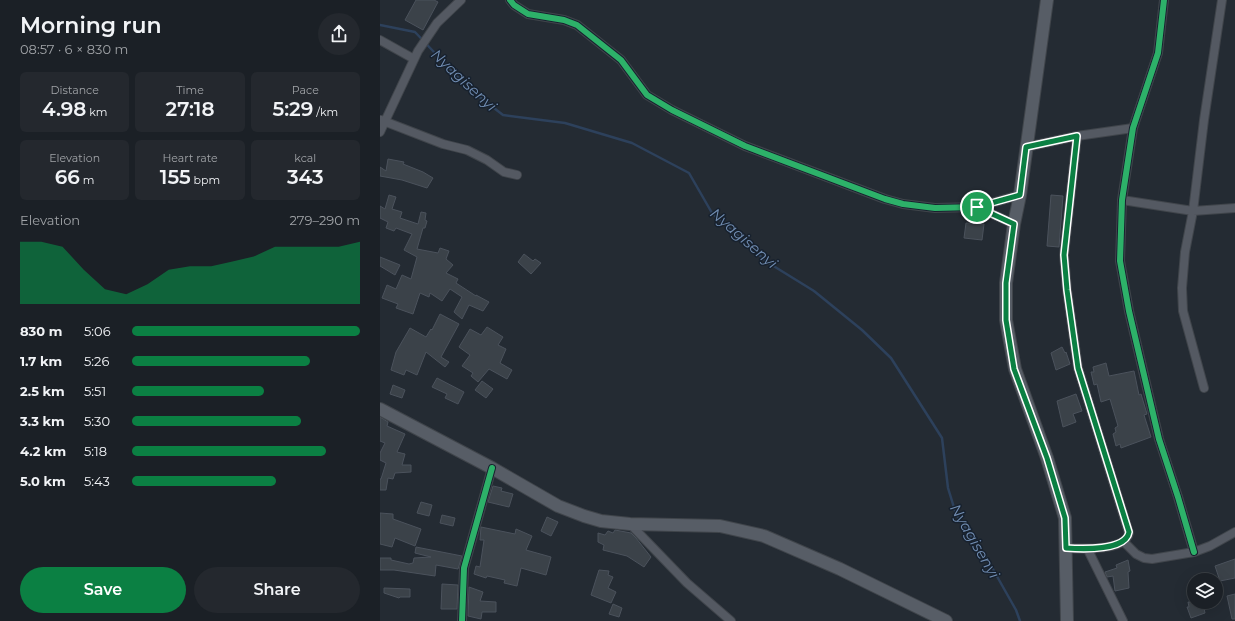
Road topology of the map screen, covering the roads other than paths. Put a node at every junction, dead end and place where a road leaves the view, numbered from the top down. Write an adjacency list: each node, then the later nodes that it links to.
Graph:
1 (461, 0): 7 (street)
2 (510, 0): 16 (street)
3 (1047, 0): 12 (main road)
4 (1164, 0): 9 (street)
5 (1222, 0): 18 (street)
6 (380, 40): 7 (street)
7 (414, 59): 8 (street)
8 (382, 121): 10 (street); 13 (street)
9 (1133, 128): 11 (street); 15 (street)
10 (380, 132)
11 (1077, 136): 12 (street); 25 (street)
12 (1026, 147): 14 (main road)
13 (516, 175)
14 (1020, 195): 16 (street); 19 (main road)
15 (1122, 200): 18 (street); 28 (street)
16 (977, 207): 19 (street)
17 (1235, 208): 18 (street)
18 (1194, 211): 20 (street)
19 (1014, 224): 26 (main road)
20 (1204, 388)
21 (380, 409): 22 (main road)
22 (492, 468): 23 (main road); 29 (street)
23 (630, 524): 30 (street); 31 (main road)
24 (1235, 532): 28 (street)
25 (1124, 542): 27 (street); 28 (street)
26 (1066, 548): 27 (street); 32 (main road)
27 (1088, 550): 33 (street)
28 (1194, 552)
29 (462, 621)
30 (730, 621)
31 (946, 621)
32 (1067, 621)
33 (1123, 621)

